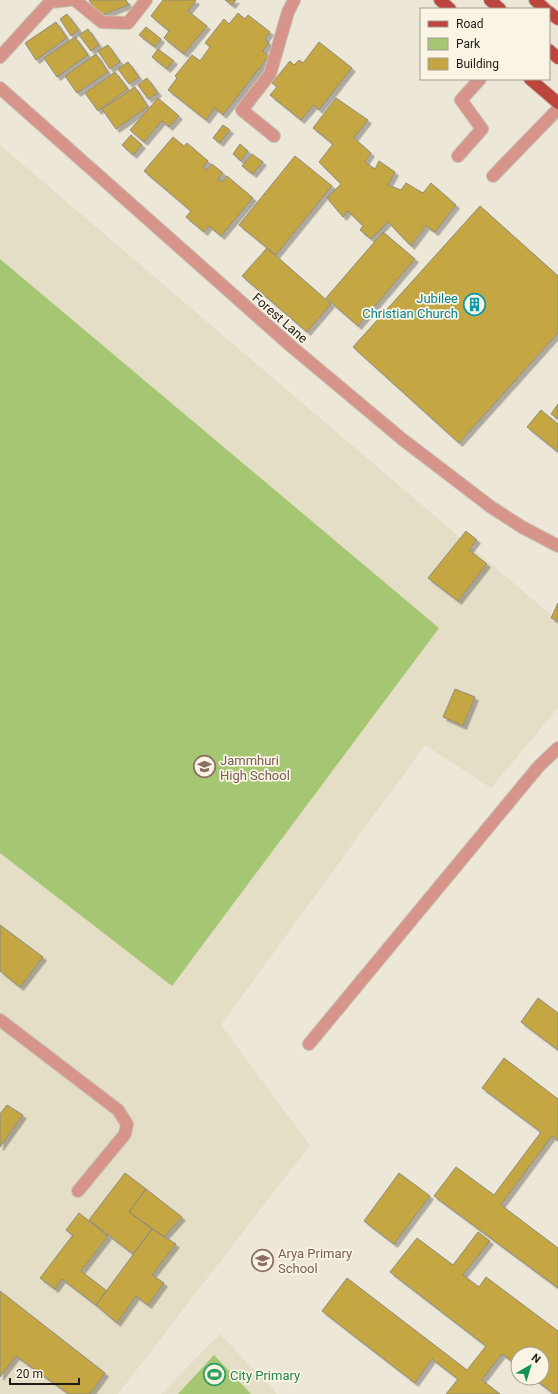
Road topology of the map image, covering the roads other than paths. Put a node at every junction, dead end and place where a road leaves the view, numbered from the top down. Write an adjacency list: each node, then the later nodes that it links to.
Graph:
1 (69, 0): 14 (street)
2 (75, 0): 3 (street)
3 (146, 0)
4 (294, 0): 21 (street)
5 (440, 0): 8 (main road)
6 (490, 0): 9 (main road)
7 (535, 0): 10 (main road)
8 (449, 8)
9 (499, 8)
10 (544, 8)
11 (550, 13): 12 (main road)
12 (558, 19)
13 (550, 51): 15 (main road)
14 (0, 57)
15 (558, 58)
16 (479, 80): 22 (street)
17 (531, 80): 19 (main road)
18 (0, 88): 24 (street, Forest Lane)
19 (558, 103)
20 (558, 109): 23 (street)
21 (274, 136)
22 (458, 156)
23 (493, 176)
24 (558, 546)
25 (558, 748): 27 (street)
26 (0, 1020): 28 (street)
27 (308, 1044)
28 (78, 1191)

